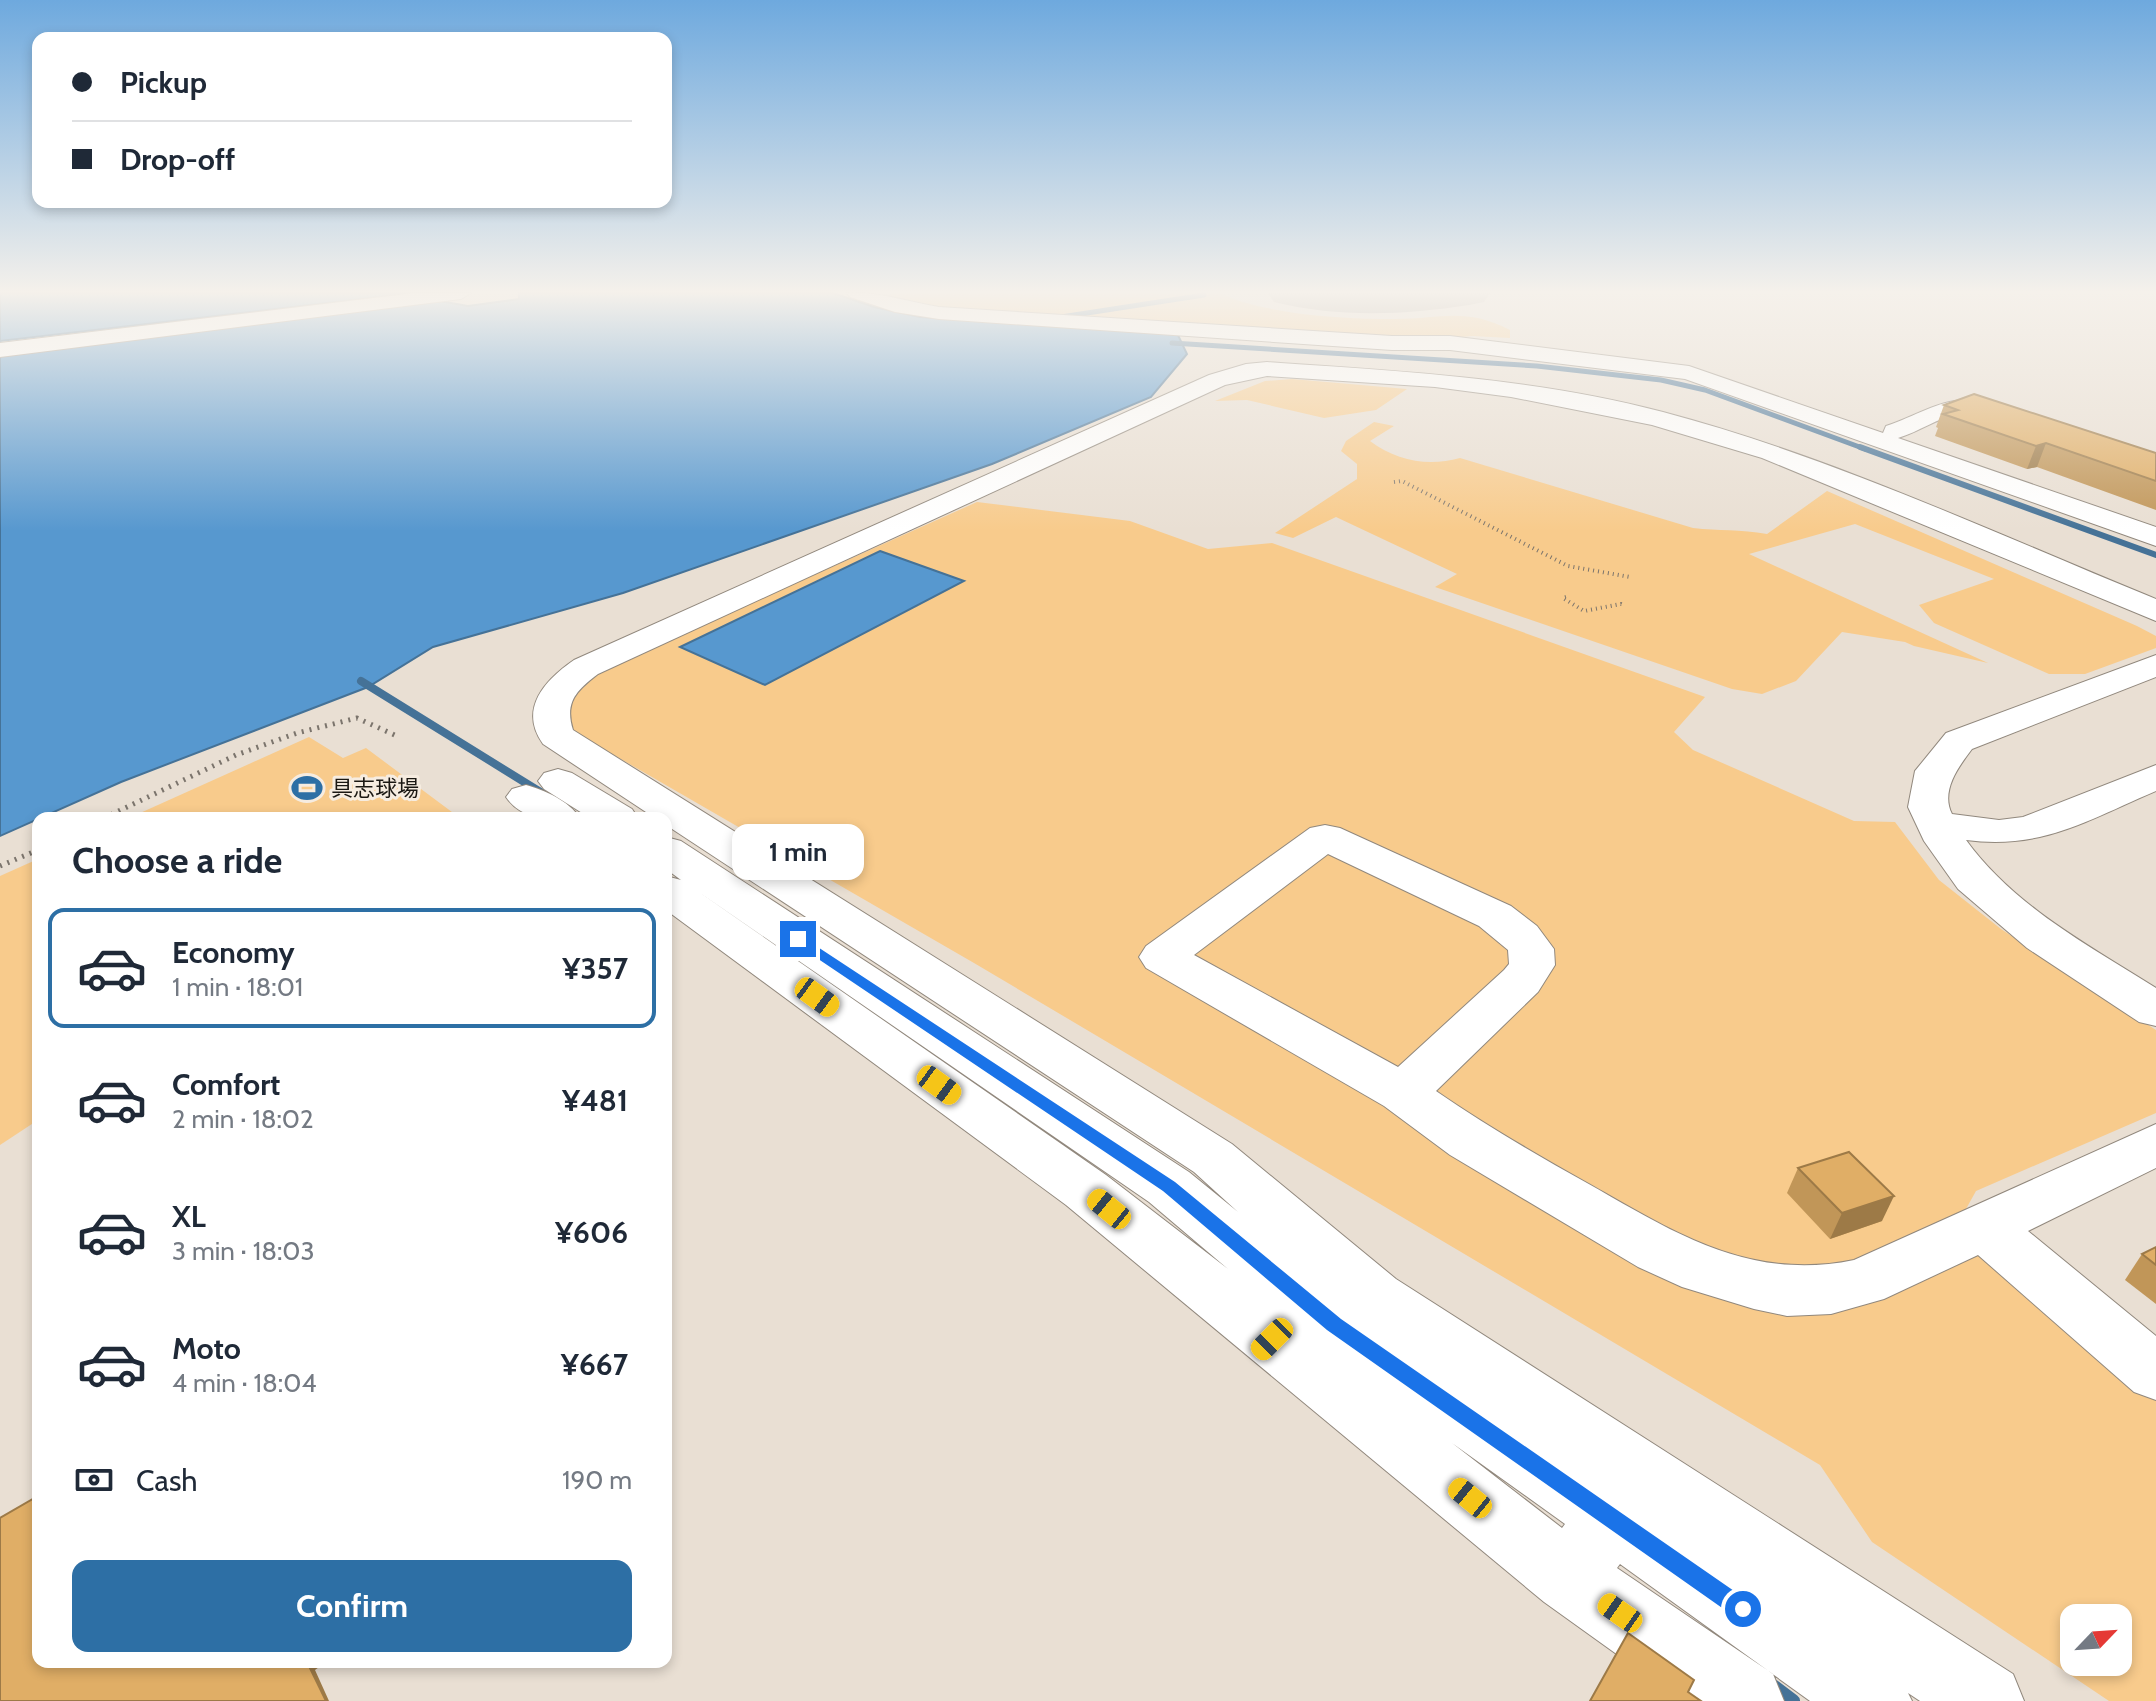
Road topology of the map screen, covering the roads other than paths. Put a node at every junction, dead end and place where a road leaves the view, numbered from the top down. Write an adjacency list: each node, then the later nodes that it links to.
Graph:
1 (1242, 372): 24 (street)
2 (1319, 372): 7 (street)
3 (1684, 372): 6 (street)
4 (2011, 421): 5 (street)
5 (1910, 432)
6 (2156, 525)
7 (2156, 611)
8 (2156, 665): 12 (street)
9 (2156, 777): 12 (street)
10 (548, 799): 11 (street)
11 (596, 812)
12 (1936, 824): 15 (street)
13 (672, 854): 20 (street)
14 (672, 893): 21 (street)
15 (2156, 1010)
16 (1402, 1093): 16 (street); 18 (street)
17 (2156, 1144): 18 (street)
18 (1984, 1227): 19 (street)
19 (2156, 1373)
20 (1611, 1518): 21 (street); 23 (street)
21 (1569, 1577): 22 (street)
22 (1746, 1701)
23 (1874, 1701)
24 (1986, 1701)

